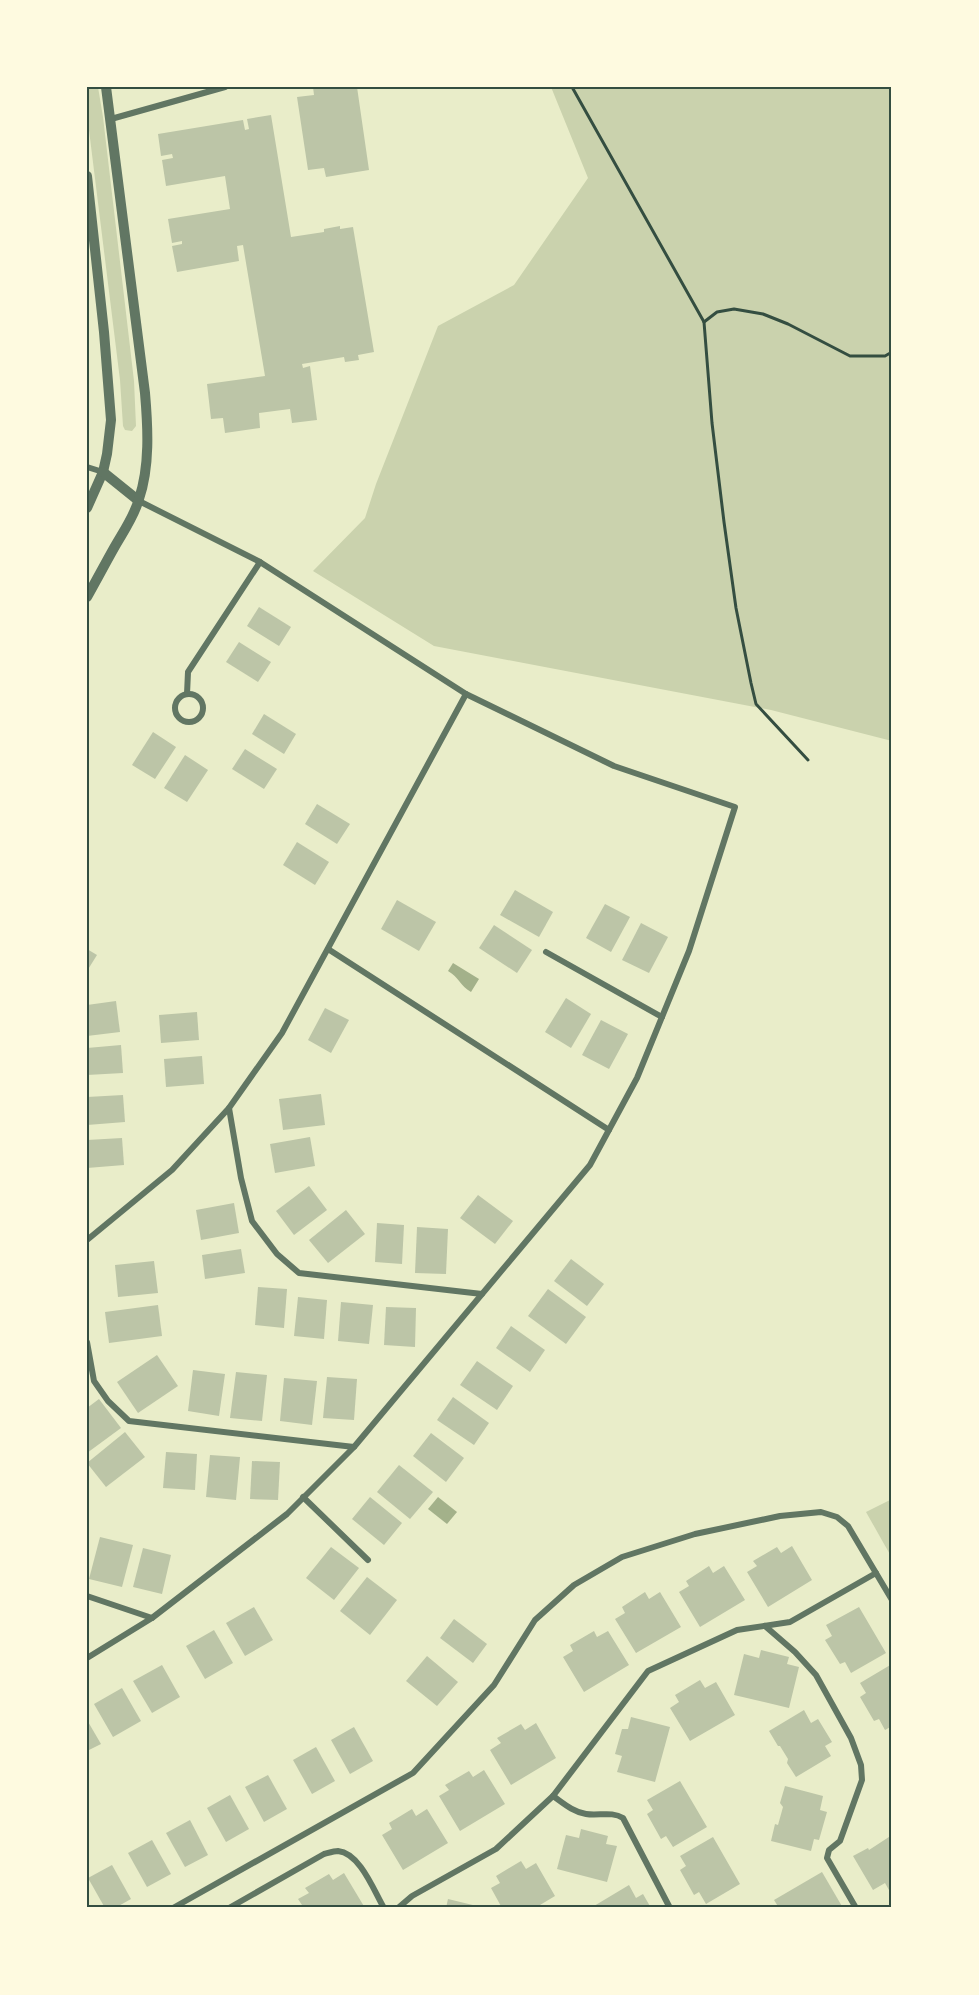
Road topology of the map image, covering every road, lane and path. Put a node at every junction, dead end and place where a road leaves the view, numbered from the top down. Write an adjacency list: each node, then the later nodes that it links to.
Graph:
1 (106, 87): 4 (street)
2 (225, 87): 4 (street)
3 (572, 87): 6 (path)
4 (111, 119): 10 (street)
5 (87, 176): 9 (street)
6 (704, 322): 7 (path); 16 (path)
7 (892, 352)
8 (87, 467): 9 (street)
9 (103, 472): 10 (street); 11 (street)
10 (139, 501): 12 (street); 13 (street)
11 (87, 508)
12 (260, 562): 14 (street); 15 (street)
13 (87, 597)
14 (187, 694): 14 (street)
15 (466, 694): 17 (street); 19 (street)
16 (808, 760)
17 (328, 949): 20 (street); 21 (street)
18 (546, 952): 19 (street)
19 (662, 1017): 21 (street)
20 (229, 1108): 22 (street); 23 (street)
21 (609, 1130): 23 (street)
22 (87, 1240)
23 (482, 1294): 25 (street)
24 (87, 1342): 25 (street)
25 (354, 1447): 26 (street)
26 (303, 1497): 27 (street); 31 (street)
27 (368, 1560)
28 (876, 1573): 30 (street); 32 (street); 35 (street)
29 (87, 1596): 31 (street)
30 (892, 1600)
31 (152, 1618): 33 (street)
32 (765, 1626): 34 (street); 40 (street)
33 (87, 1659)
34 (553, 1796): 38 (street); 39 (street)
35 (173, 1908)
36 (229, 1908): 37 (street)
37 (384, 1908)
38 (398, 1908)
39 (670, 1908)
40 (856, 1908)

